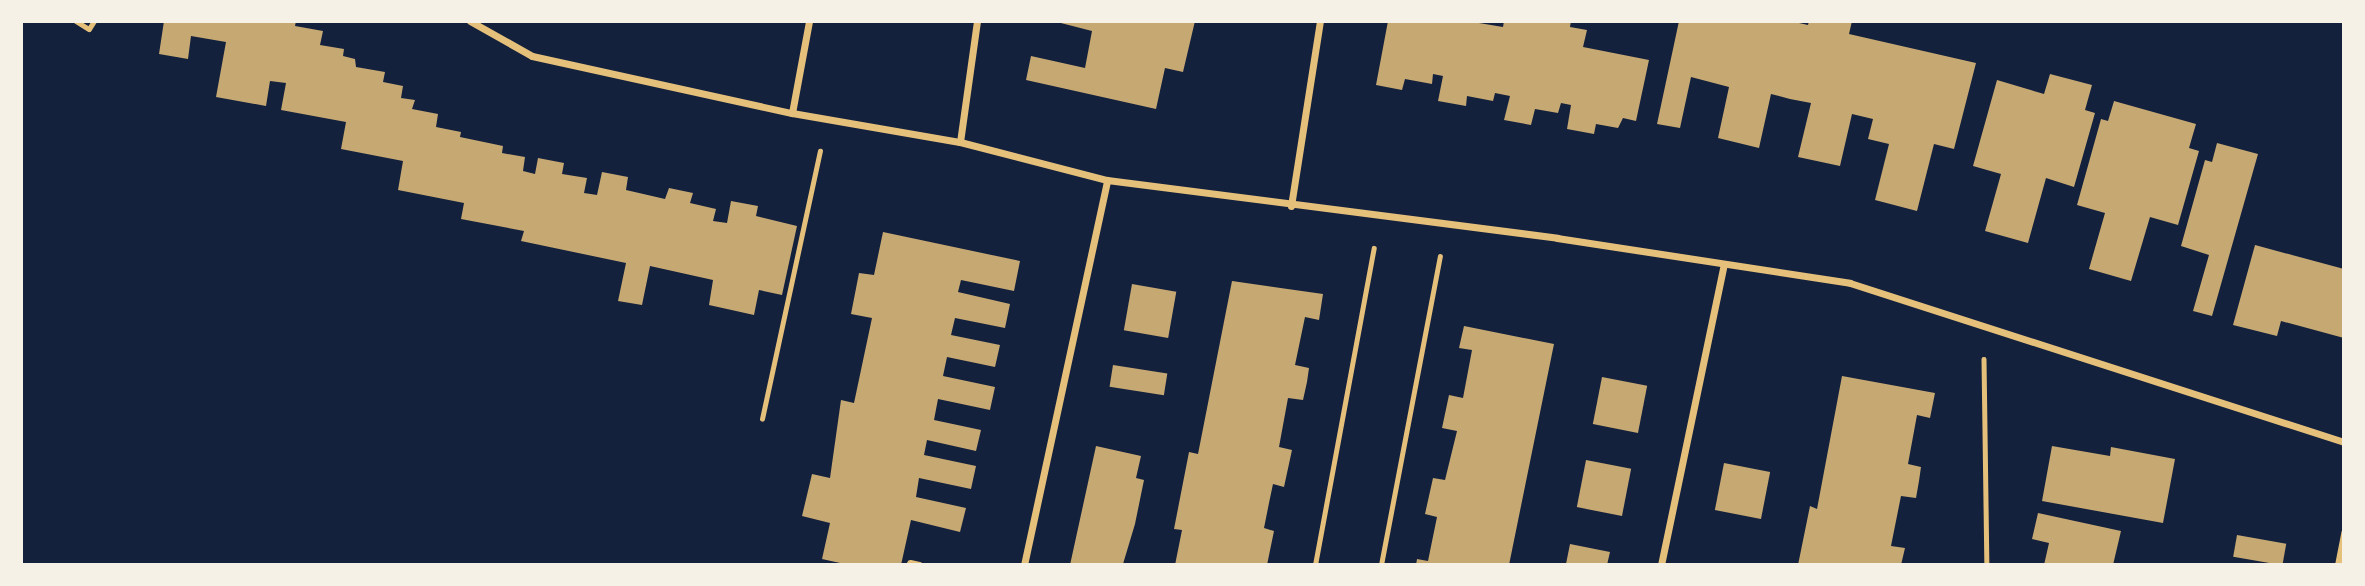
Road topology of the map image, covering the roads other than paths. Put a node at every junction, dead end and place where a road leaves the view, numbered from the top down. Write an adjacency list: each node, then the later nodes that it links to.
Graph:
1 (470, 21): 5 (street)
2 (809, 21): 5 (street)
3 (977, 21): 6 (street)
4 (1320, 21): 8 (street)
5 (792, 113): 6 (street)
6 (960, 142): 7 (street)
7 (1107, 180): 8 (street); 14 (street)
8 (1291, 206): 9 (street)
9 (1723, 267): 10 (street); 15 (street)
10 (2344, 442)
11 (2344, 533): 16 (street)
12 (910, 563): 13 (street)
13 (919, 565)
14 (1024, 565)
15 (1661, 565)
16 (2338, 565)

